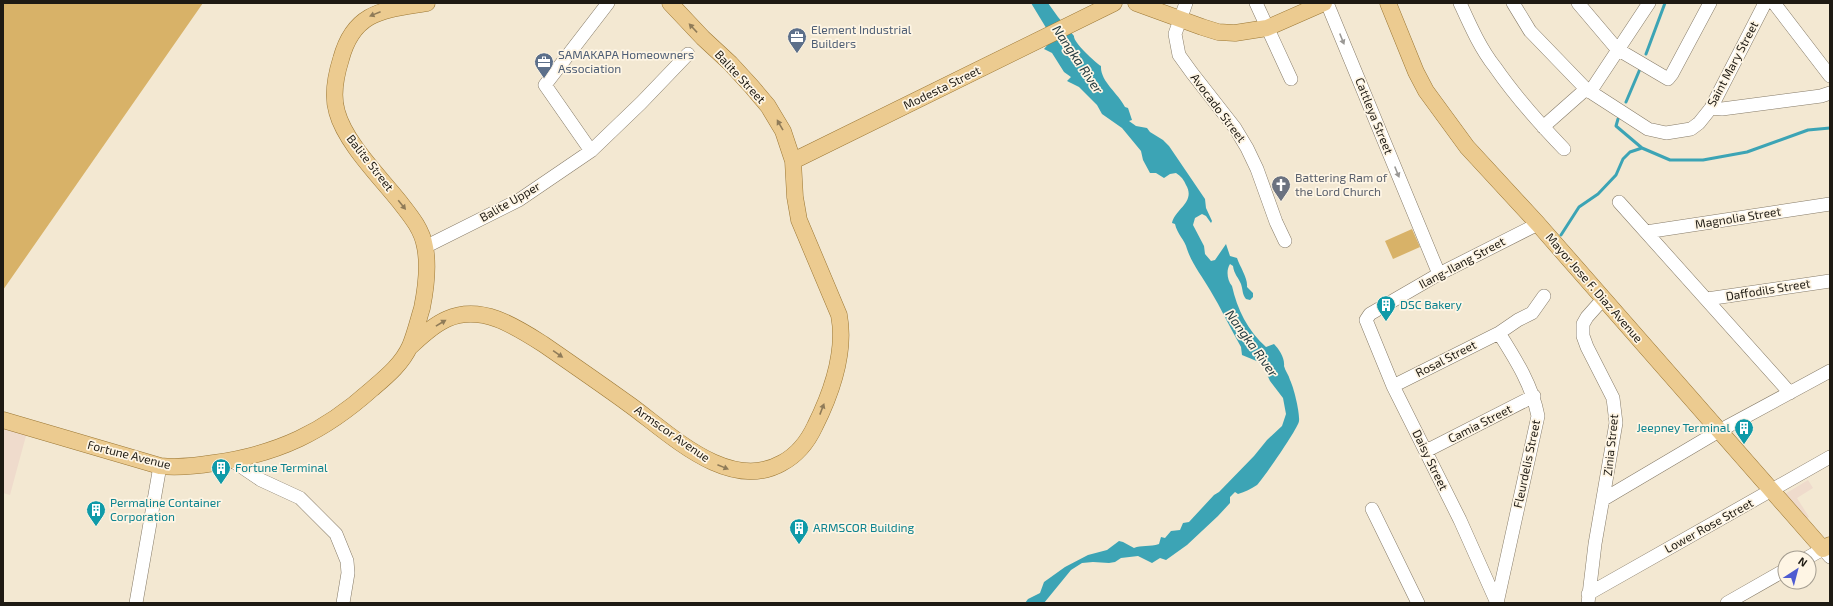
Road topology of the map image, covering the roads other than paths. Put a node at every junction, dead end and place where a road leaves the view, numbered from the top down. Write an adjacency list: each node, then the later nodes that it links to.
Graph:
1 (427, 3): 35 (main road, Balite Street, one-way to 35)
2 (608, 3): 28 (street)
3 (670, 3): 29 (main road, Balite Street, one-way to 3)
4 (1114, 3): 29 (main road, Modesta Street)
5 (1136, 3): 17 (main road)
6 (1186, 3): 17 (street, Avocado Street)
7 (1256, 3): 18 (street)
8 (1326, 3): 18 (main road); 36 (street, Cattleya Street, one-way to 36)
9 (1388, 3): 32 (main road, Mayor Jose F. Diaz Avenue)
10 (1460, 3): 26 (street)
11 (1513, 3): 23 (street, Saint Mary Street)
12 (1649, 3): 19 (street)
13 (1710, 3): 19 (street)
14 (1765, 3): 25 (street, Saint Mary Street)
15 (1774, 3): 21 (street)
16 (1582, 5): 19 (street)
17 (1181, 20): 18 (main road); 34 (street, Avocado Street)
18 (1266, 28): 22 (street)
19 (1617, 49): 23 (street)
20 (688, 54): 28 (street, Balite Upper)
21 (1830, 76)
22 (1291, 79)
23 (1588, 91): 25 (street, Saint Mary Street); 26 (street)
24 (1830, 93): 25 (street)
25 (1711, 108)
26 (1543, 127): 27 (street)
27 (1564, 149)
28 (591, 151): 35 (street, Balite Upper)
29 (793, 161): 43 (main road, Armscor Avenue, one-way to 29)
30 (1619, 202): 33 (street)
31 (1830, 204): 33 (street, Magnolia Street)
32 (1538, 224): 36 (street, Ilang-Ilang Street); 39 (main road, Mayor Jose F. Diaz Avenue)
33 (1646, 232): 40 (street)
34 (1285, 241)
35 (425, 247): 43 (main road, Balite Street)
36 (1439, 274): 41 (street, Ilang-Ilang Street)
37 (1830, 281): 40 (street, Daffodils Street)
38 (1544, 296): 42 (street, Rosal Street)
39 (1603, 299): 49 (main road, Mayor Jose F. Diaz Avenue); 55 (street, Zinia Street)
40 (1707, 300): 46 (street)
41 (1367, 316): 45 (street, Daisy Street)
42 (1499, 333): 45 (street, Rosal Street); 47 (street, Fleurdelis Street)
43 (410, 347): 52 (main road, Fortune Avenue)
44 (1830, 371): 46 (street)
45 (1393, 386): 50 (street, Daisy Street)
46 (1790, 393): 49 (street)
47 (1534, 396): 50 (street, Camia Street); 64 (street, Fleurdelis Street)
48 (3, 420): 53 (main road, Fortune Avenue)
49 (1719, 431): 54 (main road, Mayor Jose F. Diaz Avenue); 55 (street)
50 (1426, 451): 64 (street, Daisy Street)
51 (1830, 457): 54 (street, Lower Rose Street)
52 (233, 461): 53 (main road, Fortune Avenue); 62 (street)
53 (160, 466): 61 (street)
54 (1772, 491): 57 (main road, Mayor Jose F. Diaz Avenue); 60 (street, Lower Rose Street)
55 (1604, 499): 60 (street, Zinia Street)
56 (1372, 509): 63 (street)
57 (1828, 551): 58 (street)
58 (1817, 555)
59 (1777, 575): 65 (street)
60 (1588, 599)
61 (136, 603)
62 (343, 603)
63 (1418, 603)
64 (1497, 603)
65 (1727, 603)

